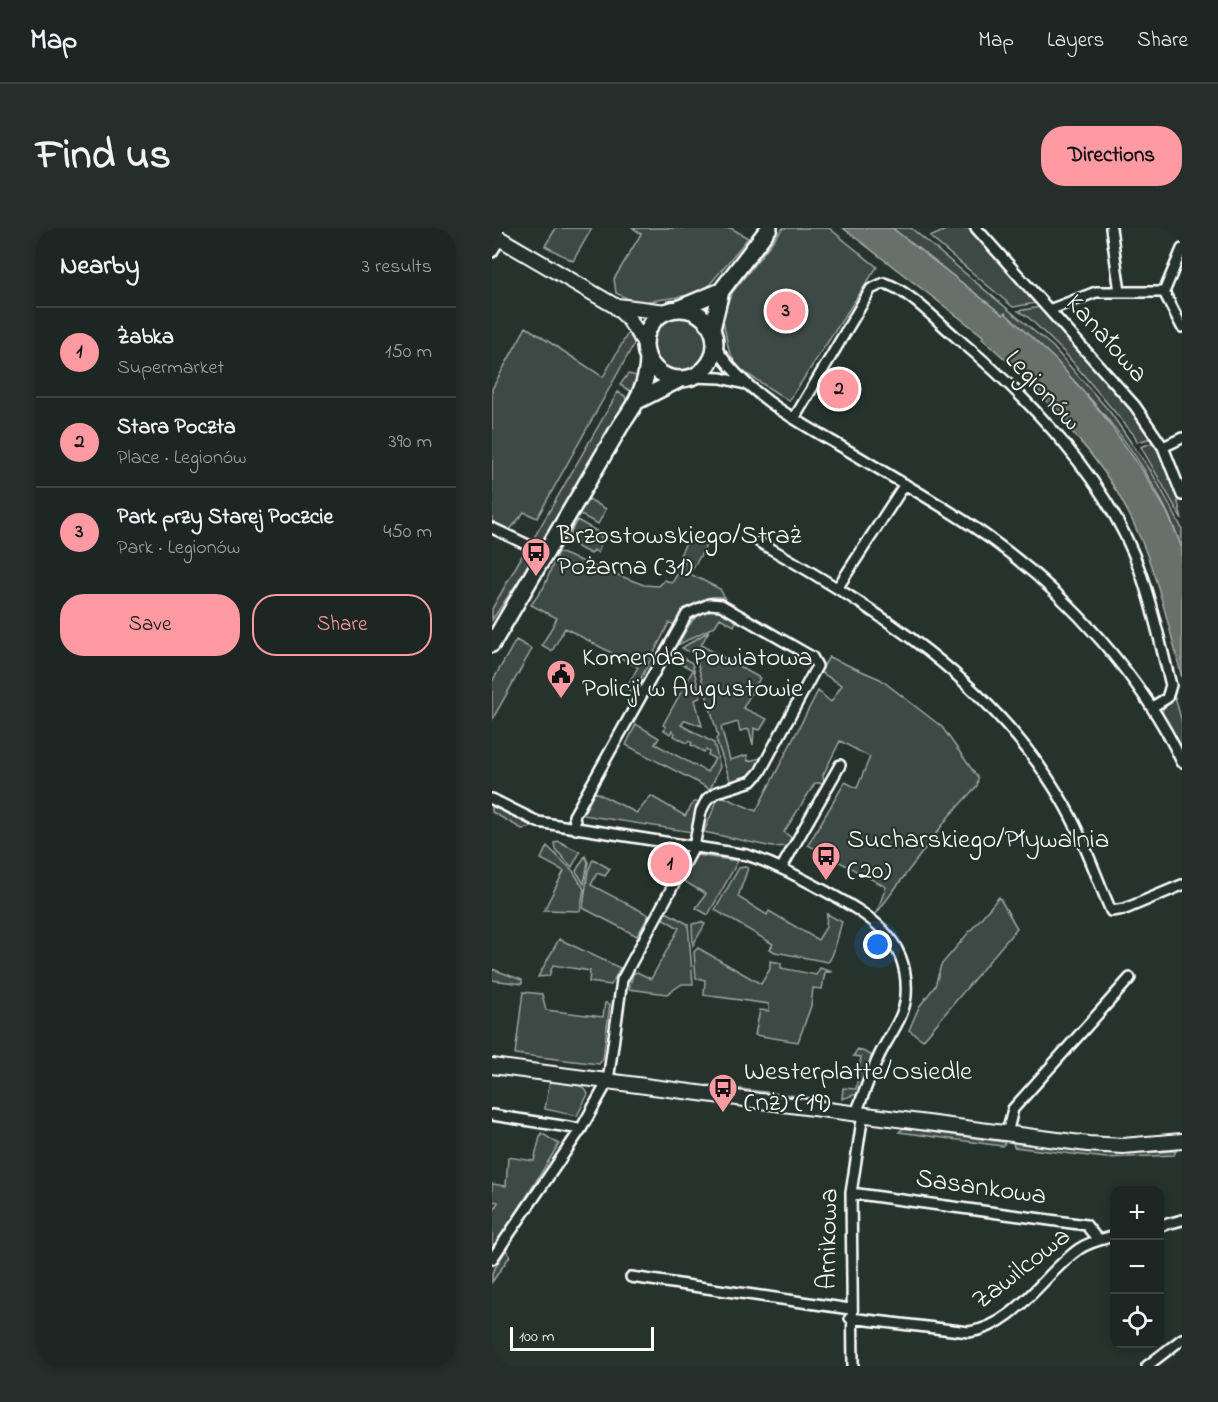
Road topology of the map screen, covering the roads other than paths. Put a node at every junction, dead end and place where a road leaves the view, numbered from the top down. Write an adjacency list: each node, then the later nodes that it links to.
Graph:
1 (769, 228): 7 (main road)
2 (976, 228): 12 (street, Kanałowa)
3 (1111, 228): 8 (street)
4 (496, 236): 6 (street); 10 (main road)
5 (1182, 249): 9 (street)
6 (492, 252)
7 (721, 291): 11 (main road); 14 (main road)
8 (1120, 292): 9 (street); 12 (street)
9 (1164, 292): 13 (street)
10 (615, 306): 11 (main road); 16 (main road)
11 (673, 310): 14 (main road); 16 (main road)
12 (1049, 310): 22 (street, Kanałowa)
13 (1182, 327)
14 (712, 329): 15 (main road)
15 (715, 346): 17 (main road); 18 (street)
16 (647, 350): 17 (main road); 19 (main road)
17 (686, 378): 18 (street); 19 (main road)
18 (745, 384): 20 (street)
19 (639, 400): 28 (main road)
20 (795, 417): 24 (street); 31 (street, Legionów)
21 (1179, 440): 22 (street); 23 (street)
22 (1163, 447): 25 (street, Kanałowa)
23 (1182, 450)
24 (906, 484): 29 (street); 31 (street)
25 (1182, 495)
26 (492, 528): 28 (street)
27 (759, 542): 29 (street)
28 (545, 553): 30 (main road)
29 (837, 587): 38 (street)
30 (492, 644)
31 (1152, 707): 32 (street)
32 (1182, 762)
33 (840, 765): 37 (street)
34 (492, 799): 35 (street, Arnikowa)
35 (576, 829): 36 (street, Arnikowa); 36 (street)
36 (694, 847): 37 (street, Arnikowa); 41 (street)
37 (782, 867): 42 (street, Arnikowa)
38 (1182, 885)
39 (1130, 978): 45 (street)
40 (492, 1066): 41 (main road)
41 (608, 1080): 42 (main road); 44 (street)
42 (859, 1113): 45 (main road); 47 (street, Arnikowa)
43 (492, 1115): 44 (street)
44 (581, 1128): 52 (street)
45 (1007, 1134): 46 (main road)
46 (1182, 1141)
47 (851, 1193): 51 (street, Sasankowa); 54 (street, Arnikowa)
48 (1182, 1220): 49 (street)
49 (1164, 1225)
50 (1110, 1237): 51 (street, Zawilcowa)
51 (1098, 1240): 54 (street, Zawilcowa)
52 (492, 1259)
53 (631, 1277): 54 (street, Zawilcowa)
54 (850, 1313): 56 (street, Arnikowa)
55 (1182, 1339): 57 (street)
56 (853, 1366)
57 (1147, 1366)

